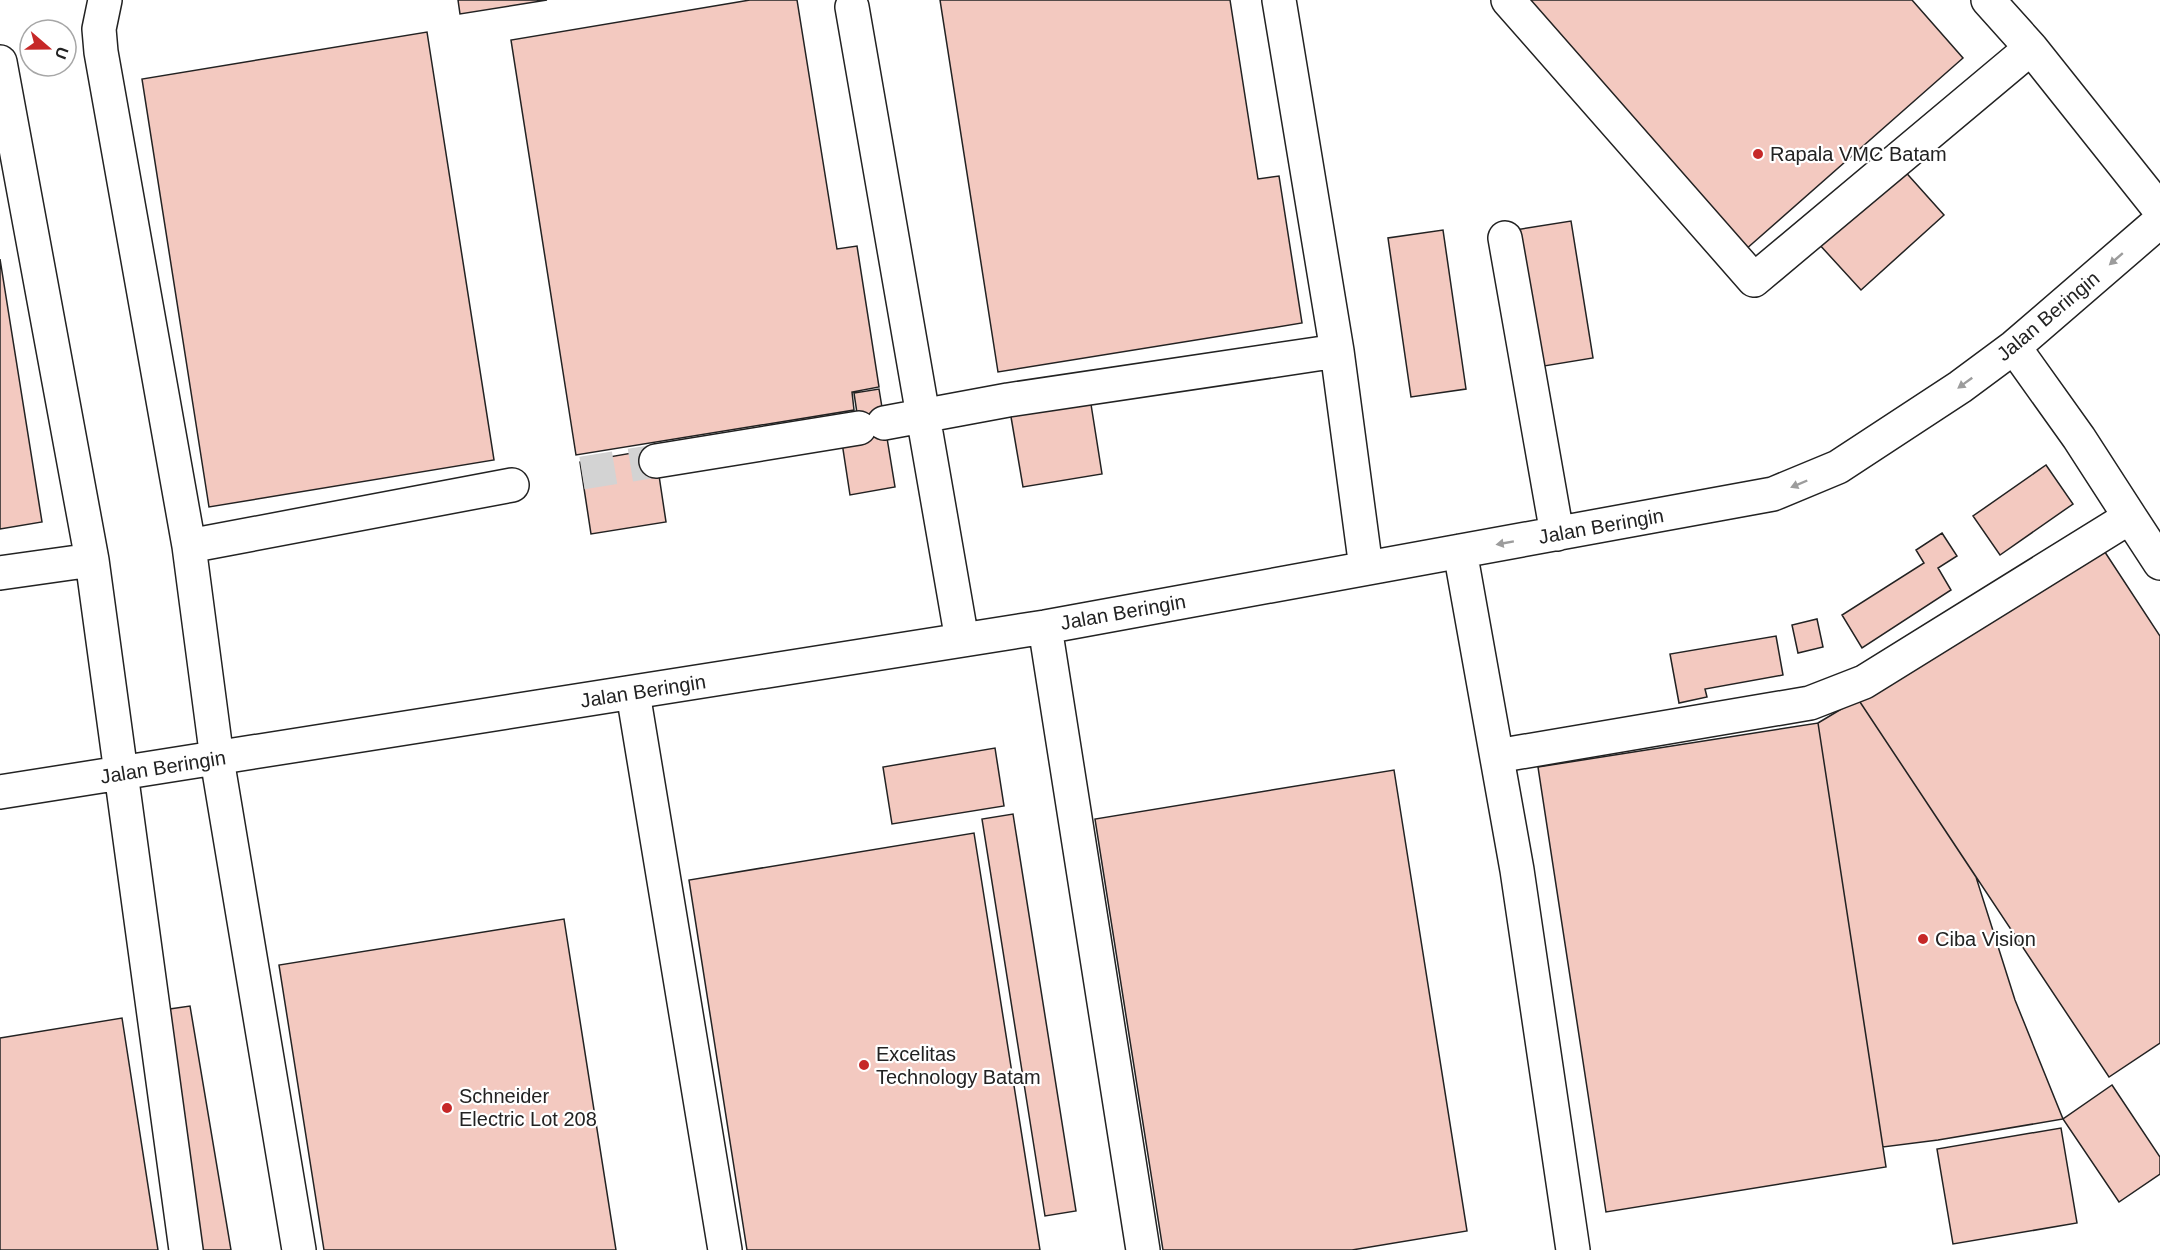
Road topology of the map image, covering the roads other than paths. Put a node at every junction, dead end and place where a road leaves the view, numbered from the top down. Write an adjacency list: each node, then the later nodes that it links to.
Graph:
1 (105, 0): 18 (street)
2 (1279, 0): 12 (street)
3 (1508, 0): 6 (street)
4 (1988, 0): 6 (street)
5 (852, 7): 13 (street)
6 (2031, 48): 8 (street)
7 (0, 62): 20 (street)
8 (2160, 210)
9 (2160, 221): 11 (street, Jalan Beringin, one-way to 11)
10 (1505, 237): 17 (street)
11 (2014, 347): 16 (street); 17 (street, Jalan Beringin, one-way to 17)
12 (1337, 351): 13 (street); 22 (street)
13 (923, 417): 14 (street); 25 (street)
14 (656, 462)
15 (512, 485): 18 (street)
16 (2130, 517): 21 (street); 27 (street)
17 (1557, 534): 19 (street, Jalan Beringin, one-way to 19)
18 (189, 546): 28 (street)
19 (1460, 551): 22 (street, Jalan Beringin); 27 (street)
20 (92, 560): 23 (street); 29 (street)
21 (2160, 563)
22 (1366, 568): 24 (street, Jalan Beringin)
23 (0, 573)
24 (1045, 627): 25 (street, Jalan Beringin); 34 (street)
25 (962, 640): 26 (street, Jalan Beringin)
26 (633, 693): 28 (street, Jalan Beringin); 33 (street)
27 (1497, 756): 35 (street)
28 (218, 759): 29 (street, Jalan Beringin); 32 (street)
29 (121, 773): 30 (street, Jalan Beringin); 31 (street)
30 (0, 792)
31 (186, 1250)
32 (299, 1250)
33 (725, 1250)
34 (1143, 1250)
35 (1573, 1250)

